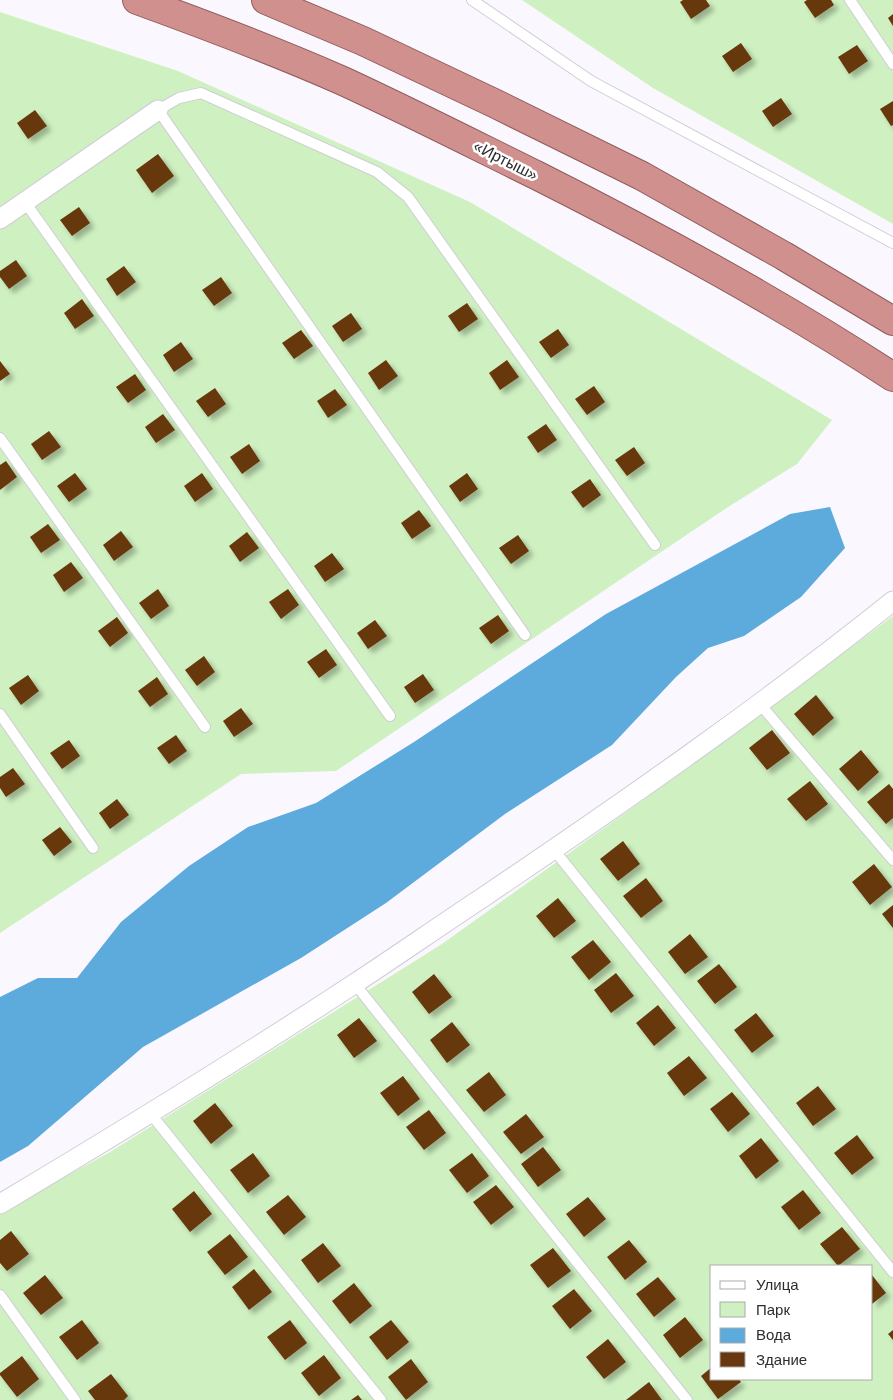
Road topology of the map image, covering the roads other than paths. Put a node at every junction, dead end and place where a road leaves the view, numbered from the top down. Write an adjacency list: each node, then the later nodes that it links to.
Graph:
1 (137, 0): 11 (highway, «Иртыш»)
2 (266, 0): 10 (highway)
3 (472, 0): 9 (lane)
4 (850, 0): 5 (lane)
5 (893, 64)
6 (158, 110): 7 (street); 13 (lane); 15 (lane)
7 (26, 202): 8 (street); 18 (lane)
8 (0, 219)
9 (893, 243)
10 (889, 318)
11 (893, 377)
12 (0, 438): 19 (lane)
13 (655, 545)
14 (893, 601): 16 (street)
15 (525, 635)
16 (759, 704): 21 (street); 22 (lane)
17 (0, 714): 20 (lane)
18 (390, 716)
19 (205, 727)
20 (93, 848)
21 (554, 850): 23 (street); 26 (lane)
22 (893, 860)
23 (355, 984): 24 (street); 30 (lane)
24 (150, 1113): 25 (street); 29 (lane)
25 (0, 1204)
26 (893, 1272)
27 (0, 1295): 28 (lane)
28 (75, 1400)
29 (381, 1400)
30 (687, 1400)

